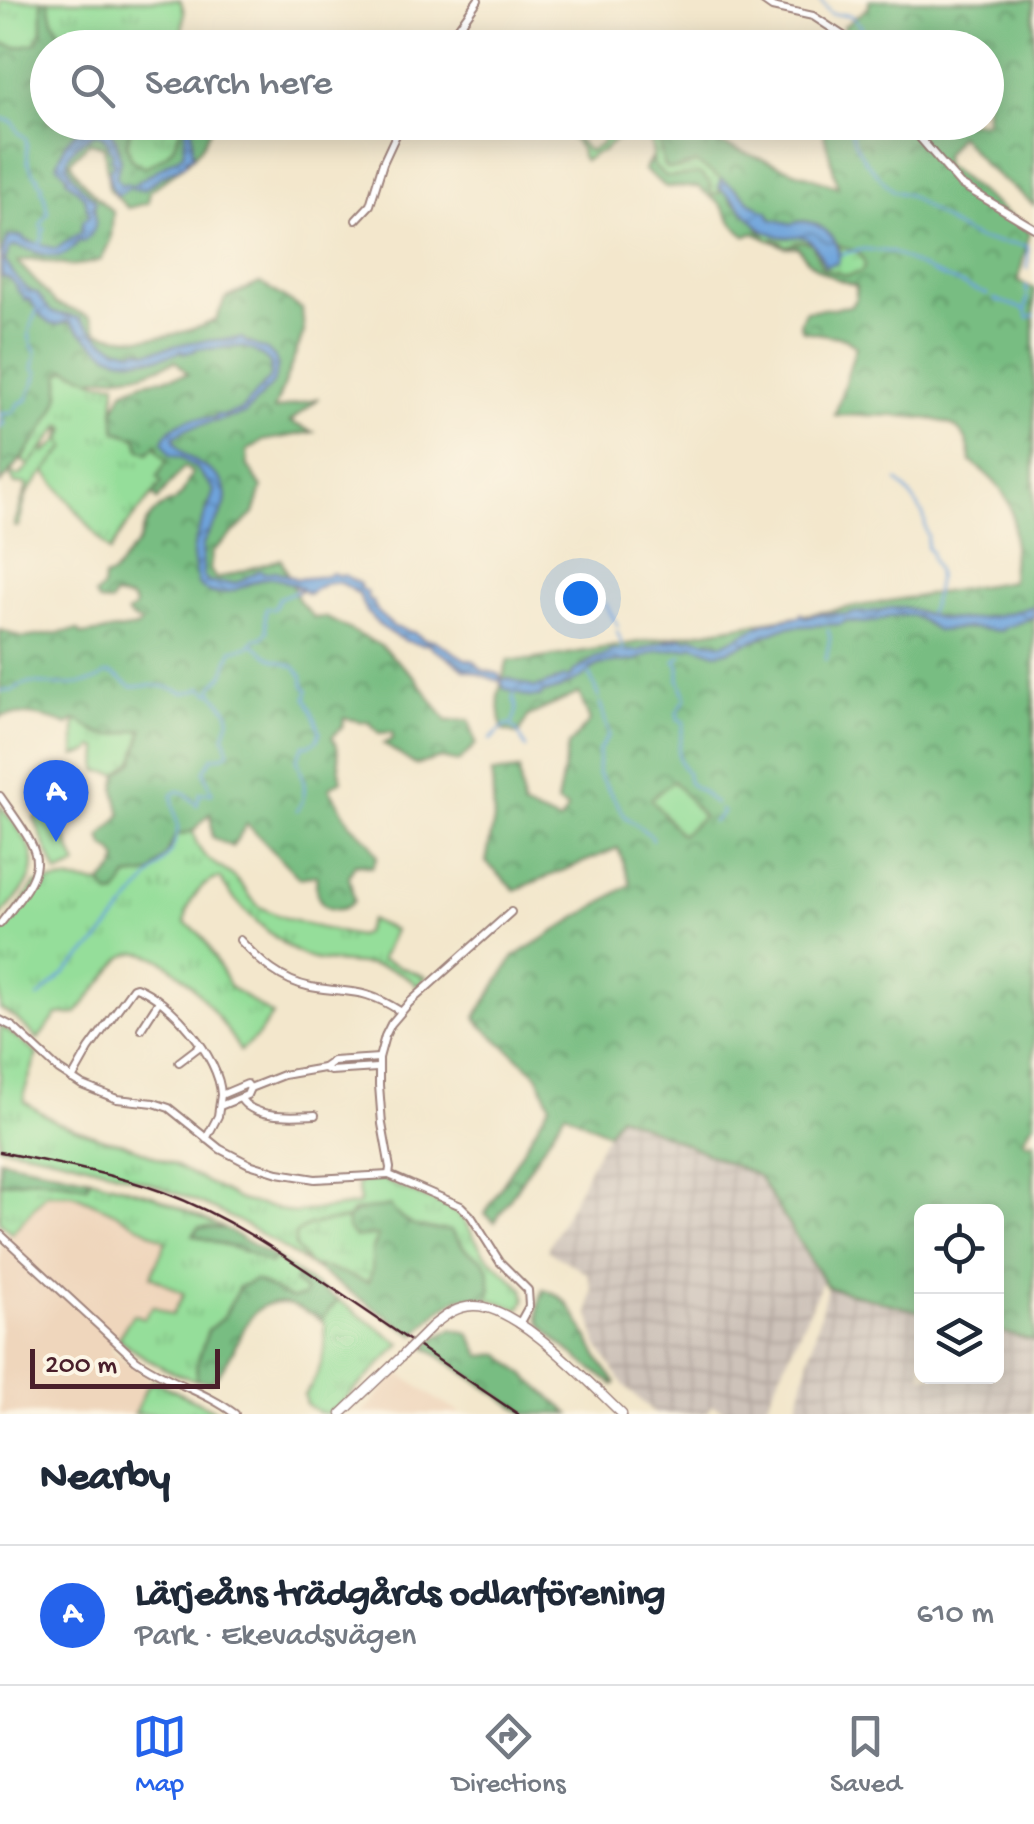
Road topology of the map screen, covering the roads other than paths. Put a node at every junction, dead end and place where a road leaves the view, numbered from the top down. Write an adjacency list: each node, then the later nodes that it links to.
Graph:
1 (478, 0): 3 (street)
2 (762, 0): 4 (street)
3 (457, 30)
4 (834, 30)
5 (394, 140): 7 (street)
6 (922, 140): 8 (street)
7 (356, 220)
8 (1034, 228)
9 (0, 796): 11 (street)
10 (511, 912): 14 (street)
11 (0, 924)
12 (240, 940): 14 (street)
13 (160, 1000): 16 (street); 17 (street); 22 (street)
14 (400, 1011): 18 (street)
15 (0, 1020): 22 (street)
16 (141, 1029)
17 (200, 1046): 19 (street); 24 (street)
18 (379, 1058): 20 (street); 21 (street)
19 (179, 1062)
20 (323, 1068): 21 (street); 23 (street)
21 (378, 1068): 29 (street)
22 (72, 1079): 28 (street)
23 (250, 1088): 24 (street); 25 (street)
24 (221, 1095): 26 (street)
25 (241, 1099): 26 (street); 27 (street)
26 (220, 1106): 28 (street)
27 (315, 1115)
28 (206, 1139): 29 (street)
29 (390, 1175): 31 (street)
30 (0, 1234): 32 (street)
31 (519, 1324): 33 (street, bridge); 34 (street)
32 (236, 1414)
33 (341, 1414)
34 (622, 1414)

